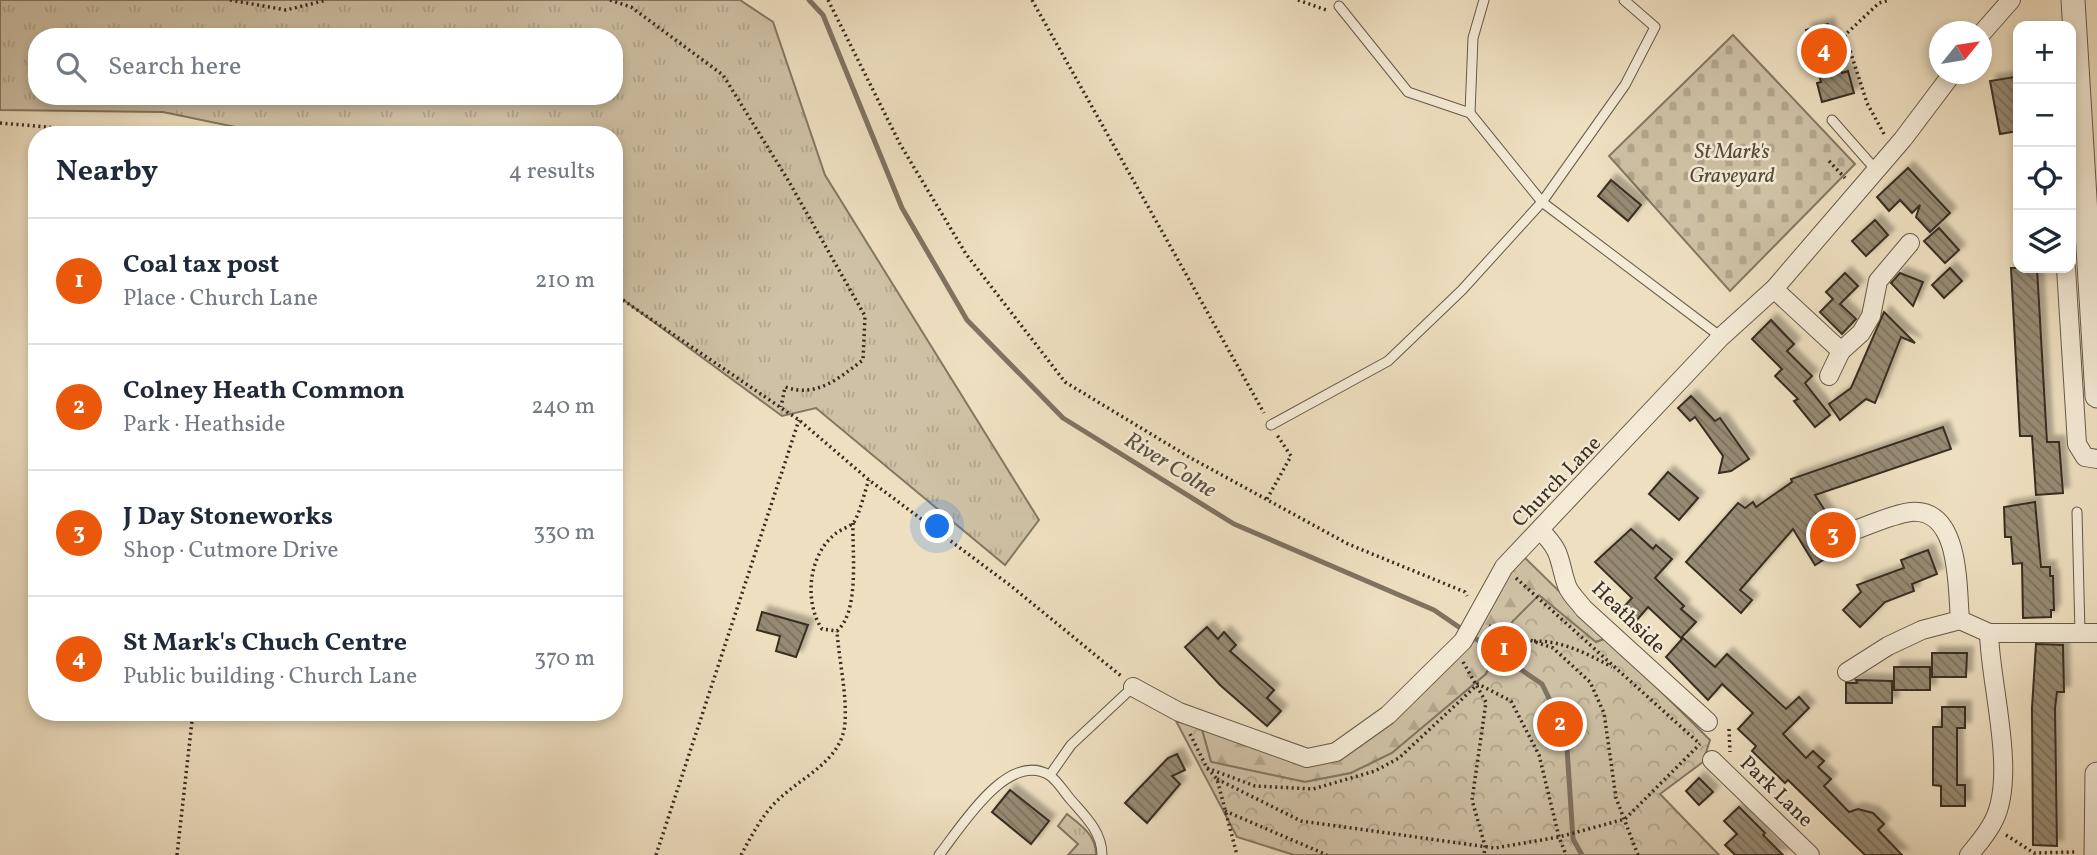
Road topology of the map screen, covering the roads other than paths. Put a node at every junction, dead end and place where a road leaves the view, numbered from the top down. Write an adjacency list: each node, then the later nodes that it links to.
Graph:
1 (1484, 0): 9 (lane)
2 (1624, 0): 14 (lane)
3 (2011, 0): 6 (street)
4 (2071, 1): 8 (street)
5 (1339, 6): 9 (lane)
6 (1992, 22)
7 (1944, 84): 12 (street, Church Lane)
8 (2074, 84)
9 (1470, 113): 14 (lane)
10 (1832, 120): 12 (lane)
11 (2076, 147): 13 (street)
12 (1877, 170): 19 (street, Church Lane)
13 (2077, 182): 15 (street)
14 (1542, 202): 20 (lane); 24 (lane)
15 (2078, 226): 17 (street)
16 (1910, 243): 21 (street)
17 (2093, 254): 23 (street)
18 (2066, 273): 25 (street)
19 (1774, 289): 20 (street, Church Lane); 21 (street)
20 (1721, 337): 28 (street, Church Lane)
21 (1841, 351): 22 (street)
22 (1829, 376)
23 (2097, 396)
24 (1271, 425)
25 (2097, 459)
26 (2077, 512): 31 (lane)
27 (1858, 529): 29 (street)
28 (1541, 531): 33 (street, Church Lane); 34 (street, Heathside)
29 (1960, 620): 30 (street); 32 (street)
30 (1989, 633): 31 (street); 42 (street)
31 (2089, 633)
32 (1847, 672)
33 (1133, 687): 36 (lane)
34 (1707, 722)
35 (1712, 760): 41 (street, Park Lane)
36 (1051, 775): 39 (lane); 40 (lane)
37 (2097, 776): 38 (street)
38 (2096, 853)
39 (939, 855)
40 (1102, 855)
41 (1810, 855)
42 (1969, 855)

